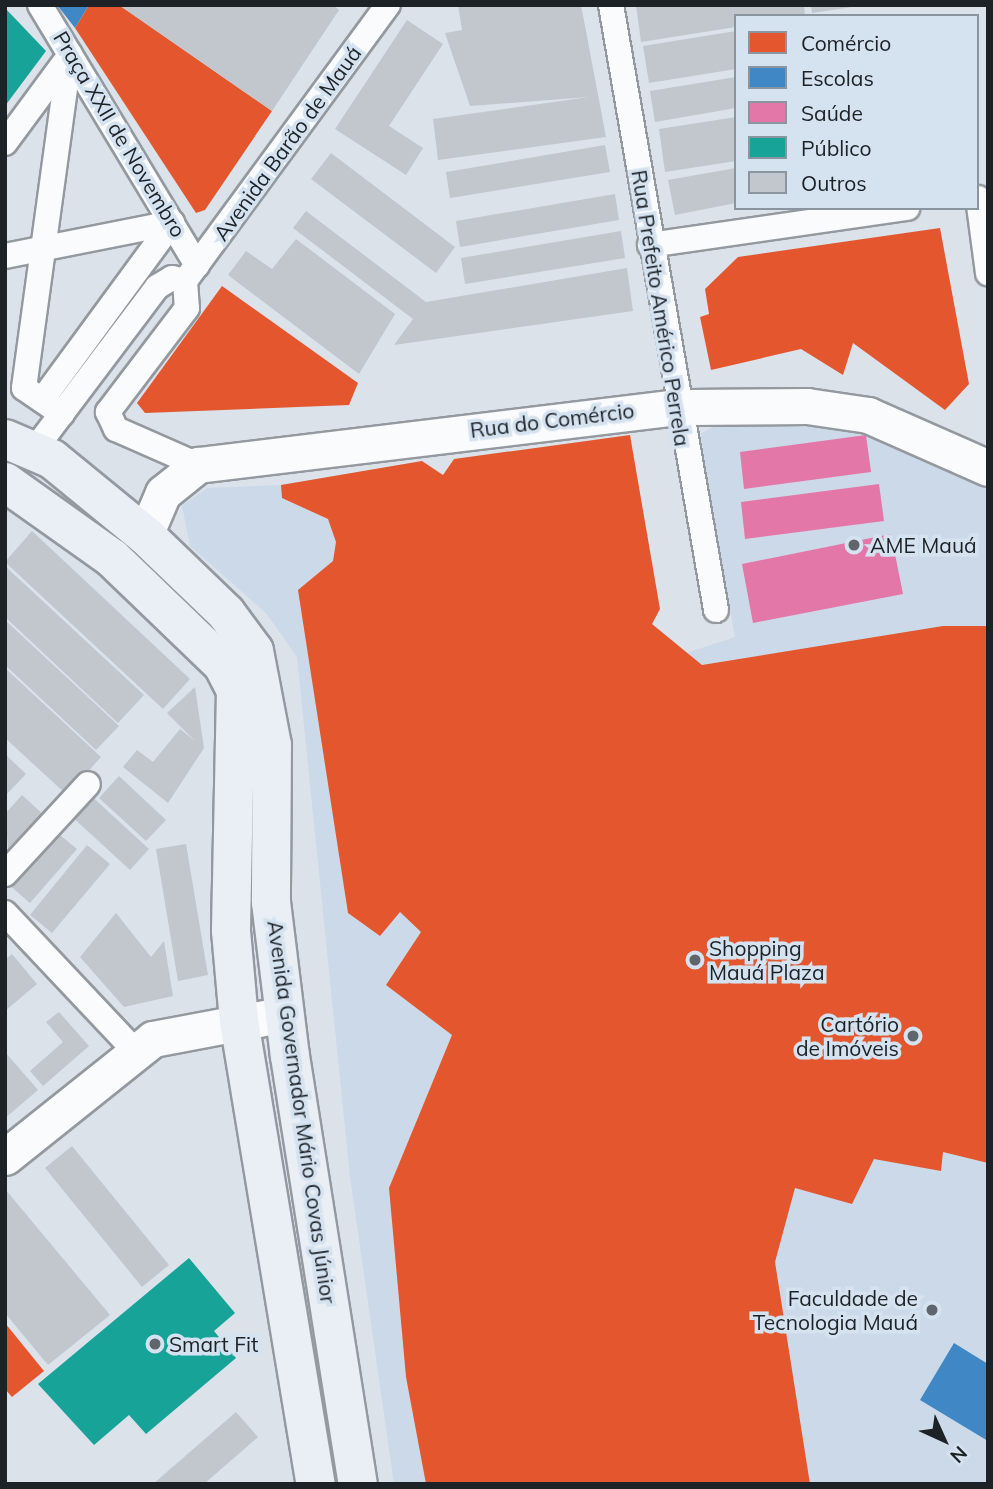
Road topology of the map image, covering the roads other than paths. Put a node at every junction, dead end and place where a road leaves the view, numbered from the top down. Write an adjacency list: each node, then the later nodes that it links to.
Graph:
1 (40, 5): 4 (street, Praça XXII de Novembro)
2 (388, 5): 12 (street, Avenida Barão de Mauá)
3 (611, 5): 9 (street, Rua Prefeito Américo Perrela)
4 (70, 54): 5 (street); 8 (street, Praça XXII de Novembro); 10 (street)
5 (5, 143)
6 (893, 210): 9 (street)
7 (979, 210): 13 (street)
8 (172, 223): 10 (street); 12 (street, Praça XXII de Novembro); 14 (street)
9 (650, 245): 15 (street, Rua Prefeito Américo Perrela)
10 (41, 249): 11 (street); 14 (street)
11 (5, 256)
12 (191, 273): 14 (street); 17 (street)
13 (988, 273)
14 (33, 394): 16 (street)
15 (676, 407): 17 (street, Rua do Comércio); 18 (street, Rua do Comércio); 21 (street, Rua Prefeito Américo Perrela)
16 (20, 444): 20 (main road, Avenida Governador Mário Covas Júnior)
17 (198, 464): 20 (street)
18 (988, 468)
19 (5, 482): 26 (main road, Avenida Governador Mário Covas Júnior)
20 (145, 535): 25 (main road, Avenida Governador Mário Covas Júnior)
21 (716, 610)
22 (88, 783): 23 (street)
23 (5, 874)
24 (5, 913): 27 (street)
25 (285, 1014): 26 (street); 30 (main road, Avenida Governador Mário Covas Júnior)
26 (239, 1021): 27 (street); 29 (main road, Avenida Governador Mário Covas Júnior)
27 (134, 1050): 28 (street)
28 (5, 1157)
29 (275, 1221): 30 (main road); 31 (main road, Avenida Governador Mário Covas Júnior)
30 (344, 1398): 32 (main road, Avenida Governador Mário Covas Júnior)
31 (316, 1484)
32 (358, 1484)

